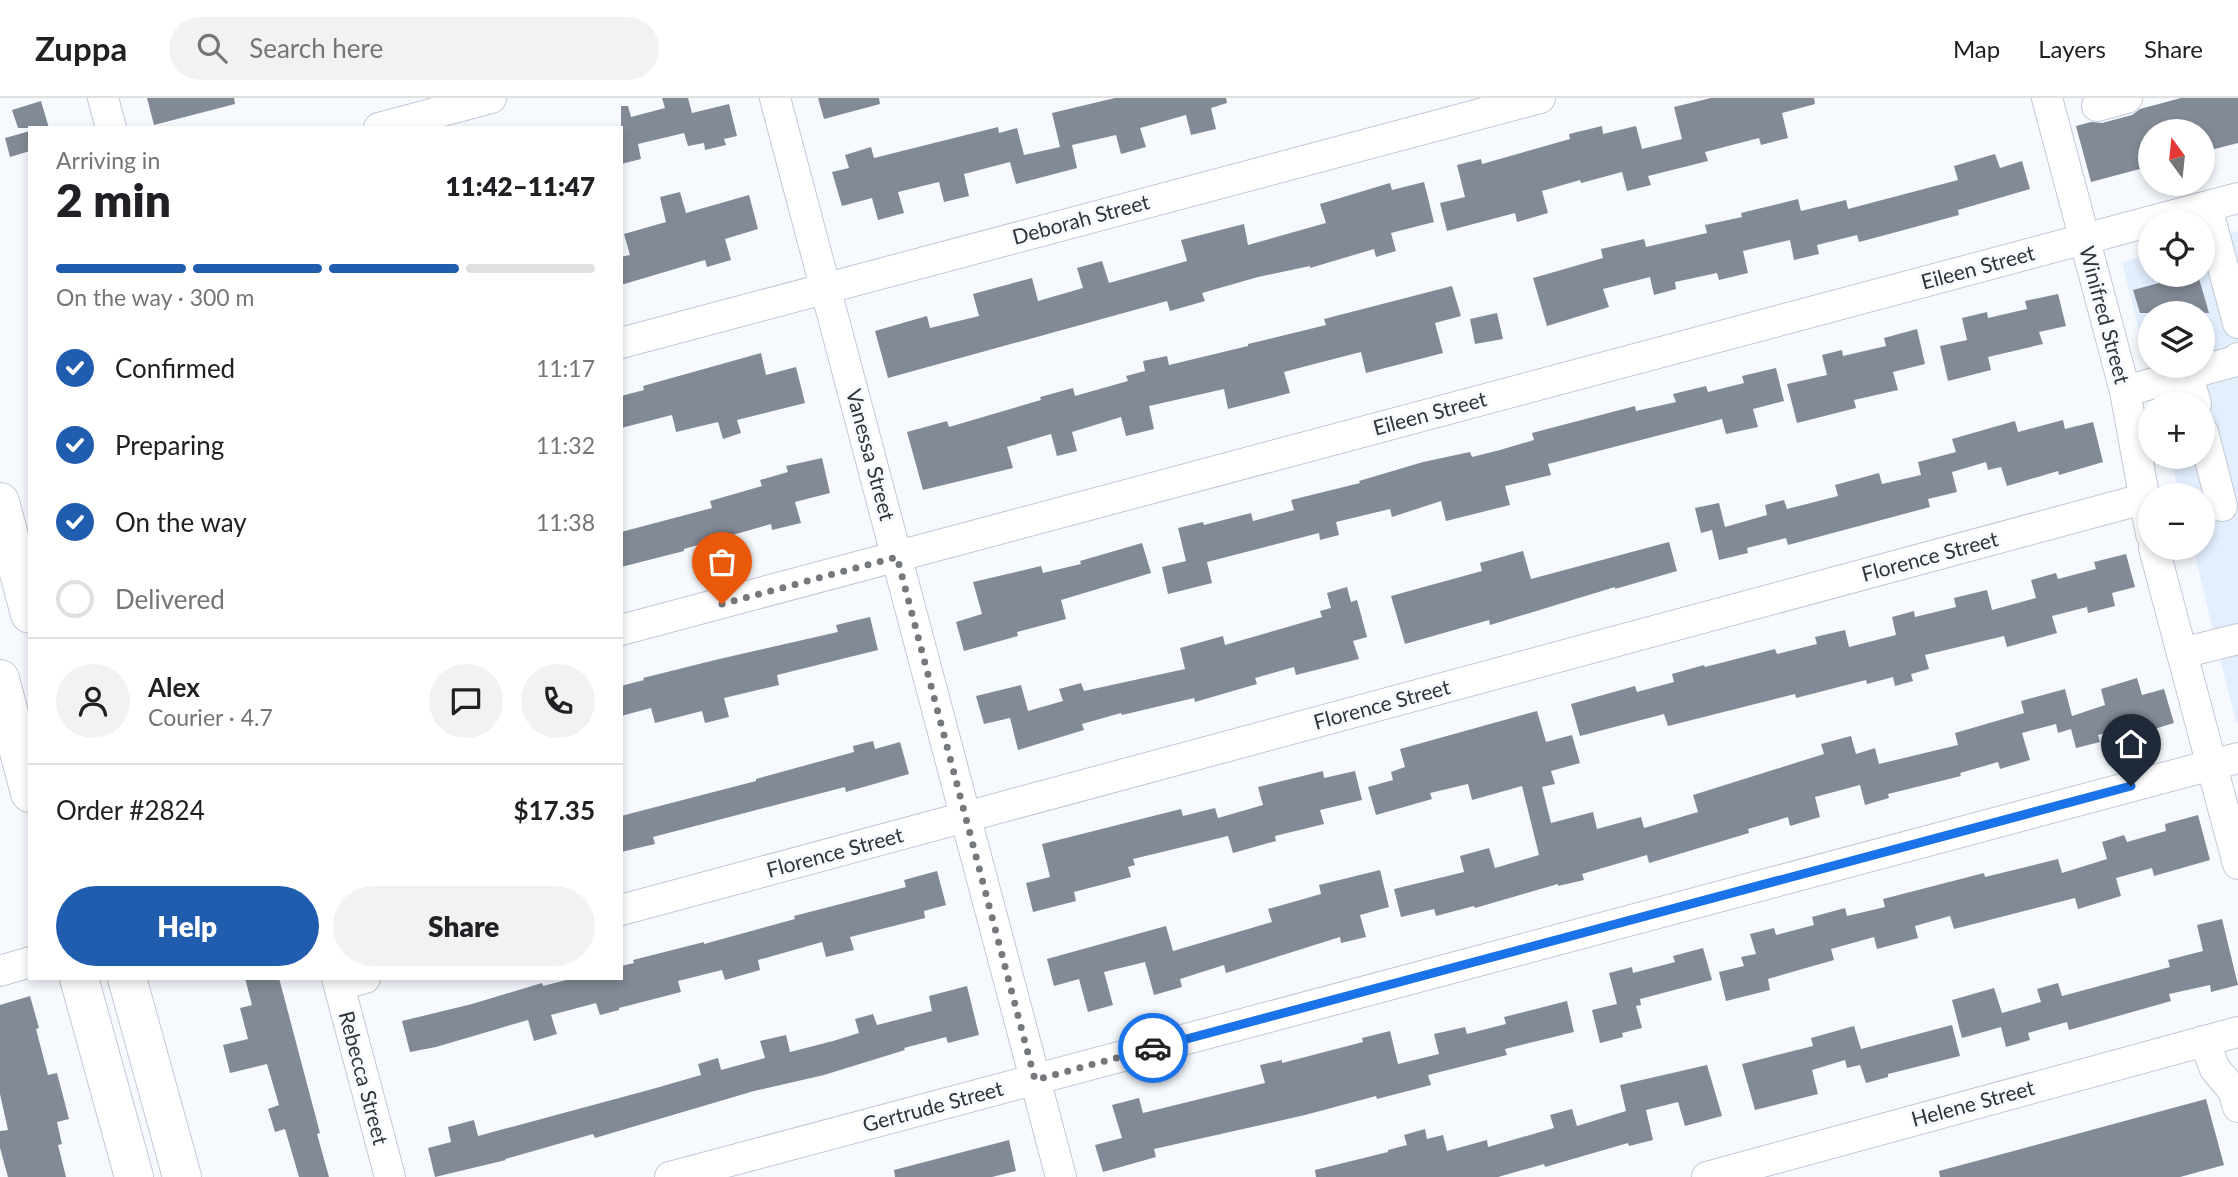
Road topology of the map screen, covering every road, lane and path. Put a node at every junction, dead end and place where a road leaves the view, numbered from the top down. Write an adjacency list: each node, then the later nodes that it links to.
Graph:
1 (103, 98): 8 (street)
2 (491, 98): 9 (street)
3 (775, 98): 13 (street, Vanessa Street)
4 (1540, 98): 13 (street, Deborah Street)
5 (2047, 98): 12 (street, Winifred Street)
6 (2127, 98): 7 (street)
7 (2097, 106)
8 (110, 126)
9 (386, 126)
10 (2238, 198): 11 (street, Eileen Street)
11 (2207, 207): 12 (street, Eileen Street); 14 (street)
12 (2084, 240): 17 (street, Winifred Street); 23 (street, Eileen Street)
13 (825, 289): 15 (street, Deborah Street); 23 (street, Vanessa Street)
14 (2238, 323)
15 (623, 342)
16 (2238, 358): 17 (street)
17 (2125, 391): 19 (street, Winifred Street)
18 (2212, 469): 21 (street)
19 (2141, 483)
20 (0, 502): 25 (main road)
21 (2221, 507)
22 (2138, 529): 32 (street, Florence Street)
23 (897, 557): 26 (street, Eileen Street); 32 (street, Vanessa Street)
24 (2158, 560): 28 (street, Winifred Street)
25 (28, 607)
26 (623, 629)
27 (2238, 639): 28 (street)
28 (2182, 653): 30 (street, Winifred Street)
29 (0, 679): 31 (main road)
30 (2224, 761): 33 (street, Winifred Street); 42 (street, Gertrude Street)
31 (28, 785)
32 (966, 818): 34 (street, Florence Street); 42 (street, Vanessa Street)
33 (2238, 864)
34 (623, 909)
35 (28, 963): 36 (street)
36 (0, 971)
37 (80, 980): 44 (main road)
38 (128, 980): 45 (main road)
39 (347, 981): 46 (street, Rebecca Street)
40 (2238, 1032): 41 (street, Helene Street)
41 (2204, 1041): 43 (street); 49 (street, Helene Street)
42 (1035, 1080): 47 (street, Gertrude Street); 48 (street, Vanessa Street)
43 (2238, 1107)
44 (134, 1177)
45 (182, 1177)
46 (390, 1177)
47 (670, 1177)
48 (1061, 1177)
49 (1707, 1177)

